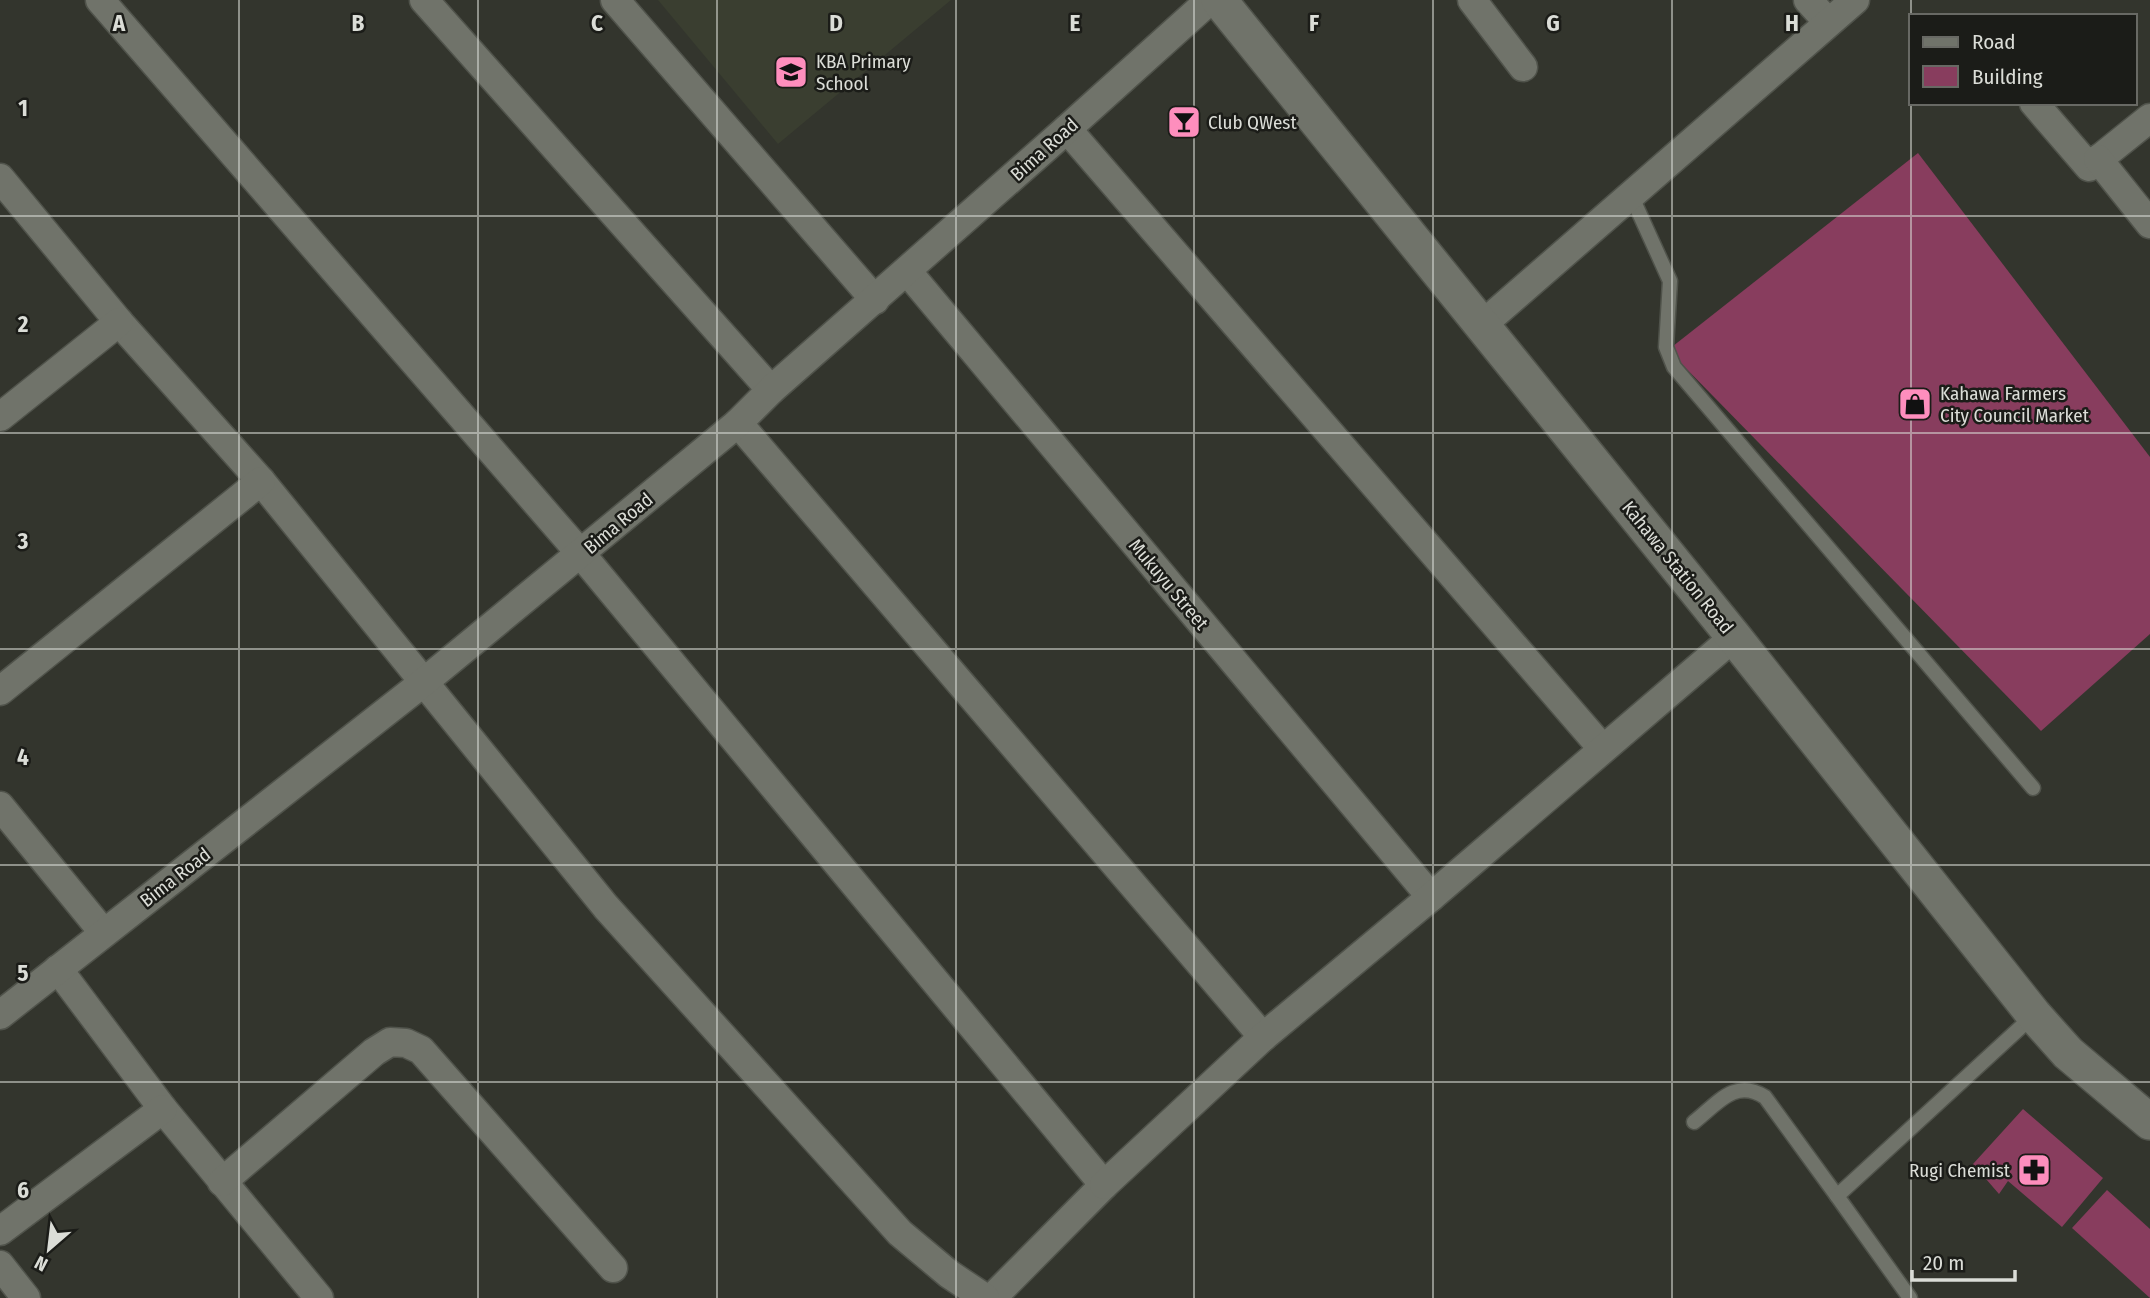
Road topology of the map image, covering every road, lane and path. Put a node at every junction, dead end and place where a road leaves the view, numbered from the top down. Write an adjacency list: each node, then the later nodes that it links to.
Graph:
1 (100, 0): 26 (street)
2 (424, 0): 22 (street)
3 (615, 0): 19 (street)
4 (1210, 0): 13 (street, Bima Road)
5 (1219, 0): 21 (street, Kahawa Station Road)
6 (1472, 0): 10 (street)
7 (1808, 0): 9 (street)
8 (1855, 0): 9 (street)
9 (1828, 22): 16 (street)
10 (1523, 67)
11 (2036, 105): 14 (street)
12 (2150, 118): 14 (street)
13 (1067, 130): 18 (street, Bima Road); 30 (street)
14 (2098, 159): 17 (street)
15 (0, 178): 20 (street)
16 (1631, 195): 21 (street); 31 (lane)
17 (2150, 224)
18 (907, 271): 19 (street, Bima Road); 33 (street, Mukuyu Street)
19 (875, 300): 22 (street, Bima Road)
20 (119, 322): 23 (street); 25 (street)
21 (1482, 325): 27 (street, Kahawa Station Road)
22 (771, 390): 24 (street, Bima Road)
23 (0, 416)
24 (738, 423): 26 (street, Bima Road); 38 (street)
25 (261, 481): 28 (street); 29 (street)
26 (581, 554): 28 (street, Bima Road); 43 (street)
27 (1734, 637): 30 (street); 37 (street, Kahawa Station Road)
28 (424, 682): 34 (street, Bima Road); 50 (street)
29 (0, 691)
30 (1602, 748): 33 (street)
31 (2034, 788)
32 (0, 806): 34 (street)
33 (1431, 897): 38 (street)
34 (103, 932): 35 (street, Bima Road)
35 (58, 969): 36 (street, Bima Road); 39 (street)
36 (0, 1014)
37 (2034, 1015): 41 (street, Kahawa Station Road); 44 (lane)
38 (1263, 1037): 43 (street)
39 (163, 1109): 42 (street); 45 (street)
40 (1694, 1122): 44 (lane)
41 (2150, 1122)
42 (222, 1182): 47 (street); 49 (street)
43 (1104, 1185): 51 (street)
44 (1838, 1196): 52 (lane)
45 (0, 1231)
46 (0, 1265): 48 (street)
47 (613, 1268)
48 (26, 1298)
49 (319, 1298)
50 (985, 1298)
51 (992, 1298)
52 (1910, 1298)

